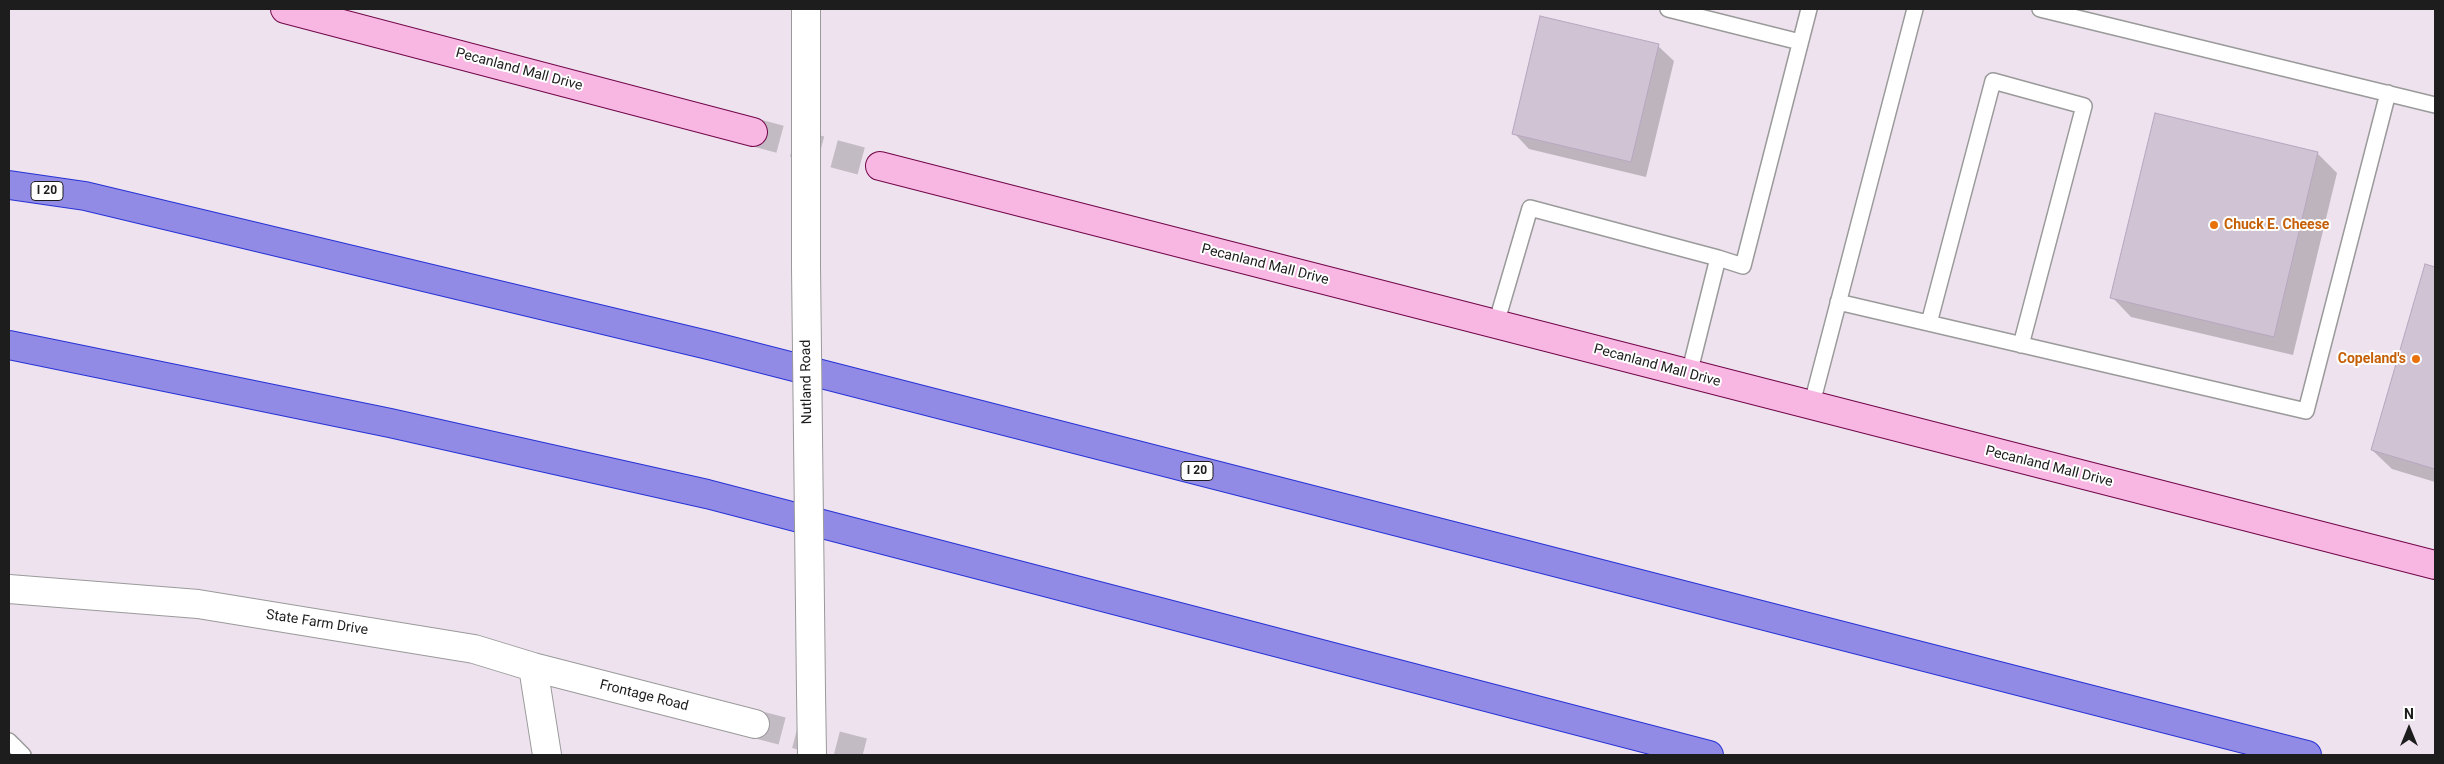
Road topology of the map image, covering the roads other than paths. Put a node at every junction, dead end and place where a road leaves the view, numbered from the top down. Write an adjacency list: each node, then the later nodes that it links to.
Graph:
1 (285, 9): 10 (street, Pecanland Mall Drive)
2 (806, 9): 28 (street, Nutland Road, bridge)
3 (1668, 9): 7 (lane)
4 (1809, 9): 7 (lane)
5 (1915, 9): 14 (lane)
6 (2040, 9): 8 (lane)
7 (1800, 42): 13 (lane)
8 (2388, 93): 9 (lane); 18 (lane)
9 (2435, 104)
10 (753, 132)
11 (880, 166): 16 (street, Pecanland Mall Drive)
12 (9, 186): 30 (highway, I 20)
13 (1718, 258): 16 (lane); 19 (lane)
14 (1838, 302): 15 (lane); 20 (lane)
15 (1929, 323): 18 (lane); 18 (lane)
16 (1496, 324): 19 (street, Pecanland Mall Drive)
17 (9, 345): 29 (highway)
18 (2022, 345)
19 (1689, 374): 20 (street, Pecanland Mall Drive)
20 (1811, 407): 21 (street, Pecanland Mall Drive)
21 (2435, 565)
22 (9, 589): 23 (street, State Farm Drive)
23 (533, 667): 24 (street, Frontage Road); 27 (street)
24 (755, 724)
25 (9, 741): 26 (lane)
26 (23, 755)
27 (547, 755)
28 (812, 755)
29 (1709, 755)
30 (2307, 755)

